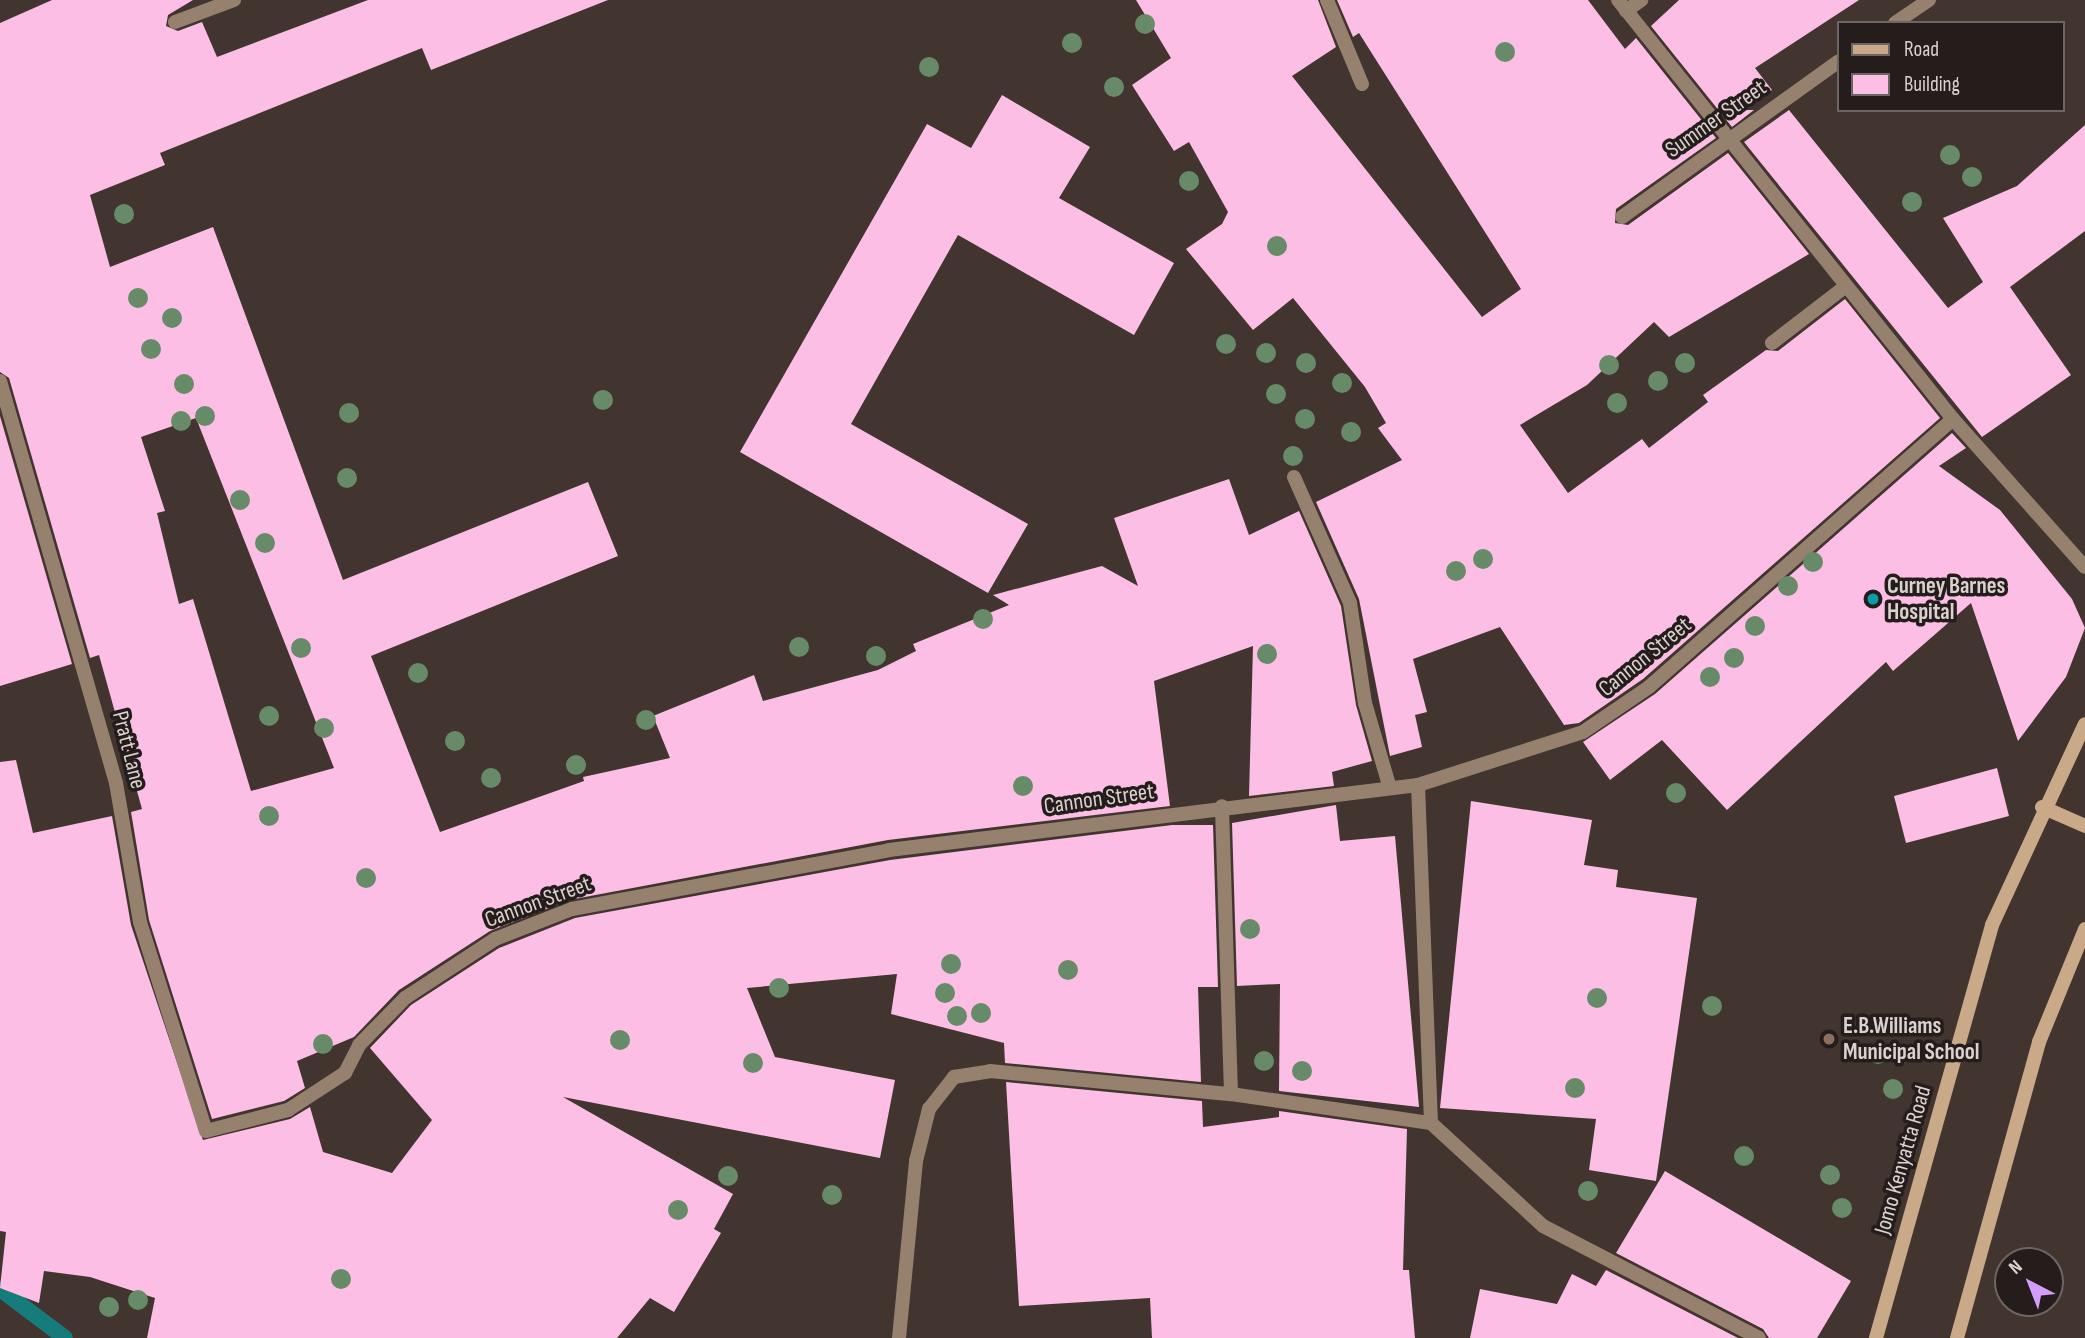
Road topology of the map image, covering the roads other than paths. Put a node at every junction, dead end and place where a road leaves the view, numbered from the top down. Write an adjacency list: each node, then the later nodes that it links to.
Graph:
1 (234, 0): 7 (street)
2 (1327, 0): 9 (street)
3 (1641, 0): 5 (street)
4 (1928, 0): 6 (street)
5 (1622, 6): 10 (street)
6 (1898, 21)
7 (175, 22)
8 (1836, 63): 10 (street, Summer Street)
9 (1362, 84)
10 (1731, 136): 11 (street, Summer Street); 12 (street)
11 (1622, 217)
12 (1846, 286): 13 (street); 15 (street)
13 (1772, 343)
14 (0, 381): 27 (street, Pratt Lane)
15 (1953, 419): 17 (street); 20 (street, Cannon Street)
16 (1294, 477): 19 (street)
17 (2085, 567)
18 (2085, 724): 22 (main road, Jomo Kenyatta Road)
19 (1389, 785): 20 (street, Cannon Street); 21 (street, Cannon Street)
20 (1418, 785): 26 (street)
21 (1222, 806): 25 (street); 27 (street, Cannon Street)
22 (2042, 807): 23 (main road); 30 (main road, Jomo Kenyatta Road)
23 (2085, 826)
24 (2085, 929): 31 (main road)
25 (1231, 1094): 26 (street); 28 (street)
26 (1431, 1123): 29 (street)
27 (206, 1131)
28 (899, 1338)
29 (1759, 1338)
30 (1876, 1338)
31 (1957, 1338)

